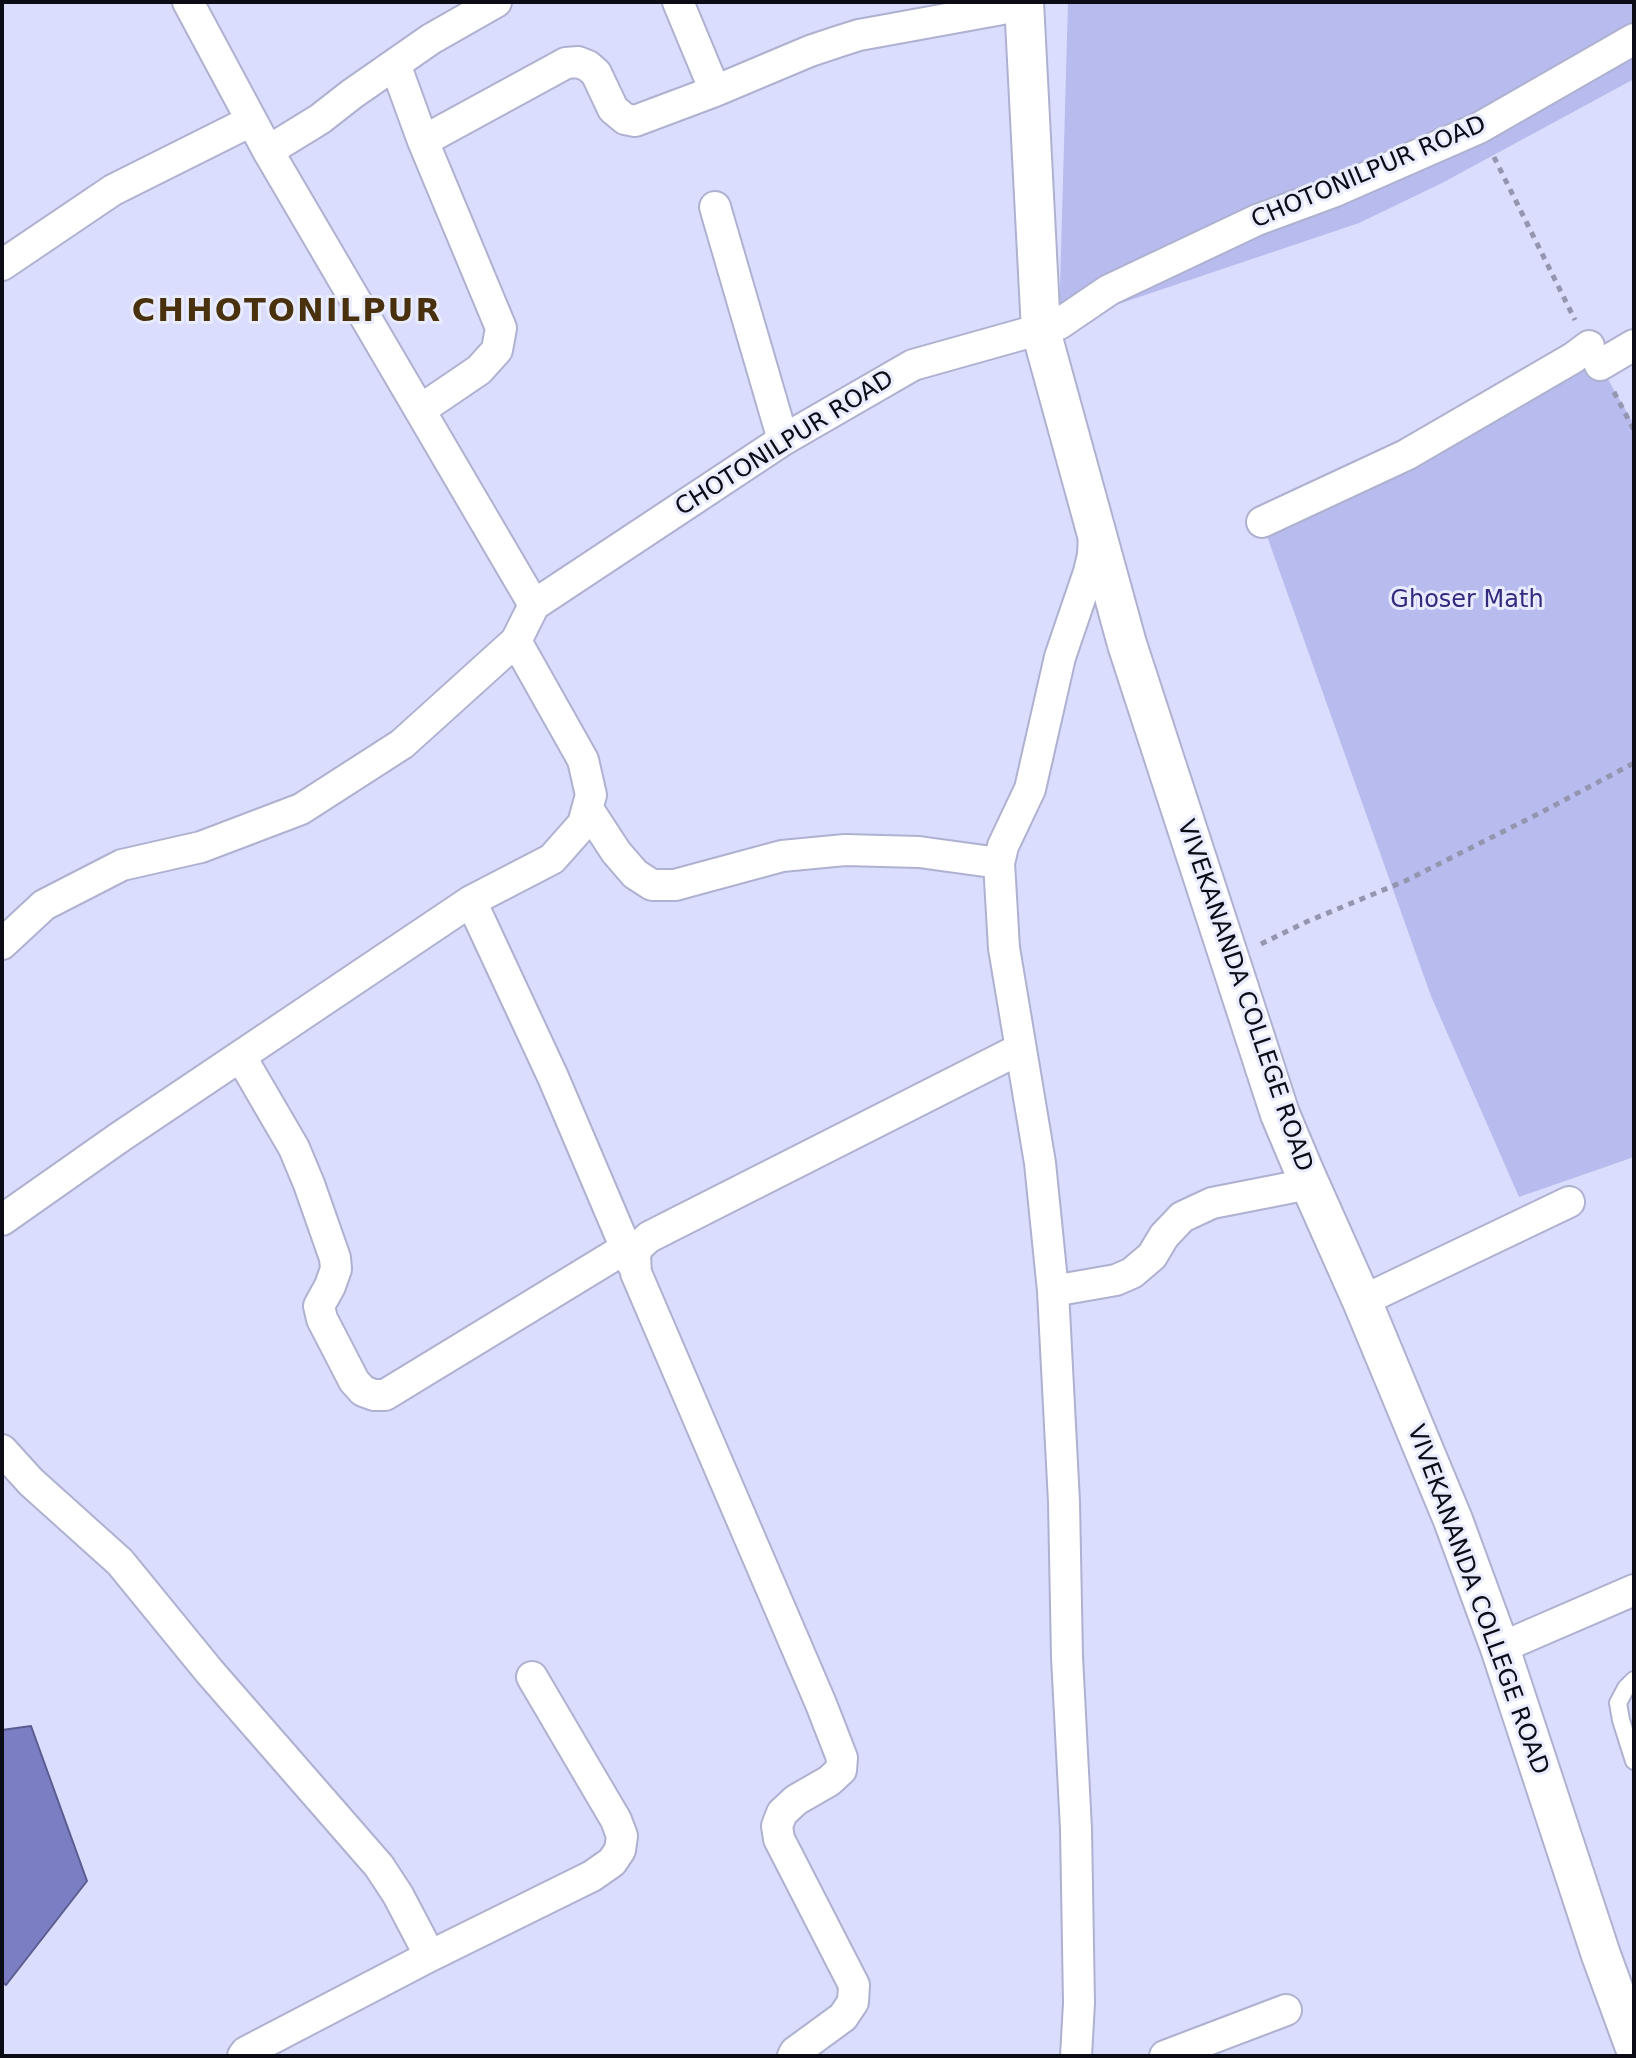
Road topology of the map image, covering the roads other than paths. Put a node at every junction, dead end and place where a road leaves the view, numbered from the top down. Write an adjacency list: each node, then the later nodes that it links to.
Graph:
1 (188, 2): 8 (street)
2 (496, 2): 6 (street)
3 (678, 2): 7 (street)
4 (1023, 3): 7 (street); 13 (street, VIVEKANANDA COLLEGE ROAD)
5 (1634, 39): 13 (street, CHOTONILPUR ROAD)
6 (395, 64): 9 (street); 10 (street)
7 (715, 91): 9 (street)
8 (251, 121): 10 (street); 12 (street)
9 (423, 141): 15 (street)
10 (268, 151): 15 (street)
11 (715, 207): 16 (street)
12 (2, 265)
13 (1041, 331): 16 (street, CHOTONILPUR ROAD); 18 (street, VIVEKANANDA COLLEGE ROAD)
14 (1634, 345): 17 (street)
15 (420, 410): 19 (street)
16 (783, 440): 19 (street, CHOTONILPUR ROAD)
17 (1262, 522)
18 (1095, 524): 22 (street); 27 (street, VIVEKANANDA COLLEGE ROAD)
19 (534, 605): 20 (street, CHOTONILPUR ROAD)
20 (516, 641): 21 (street); 24 (street, CHOTONILPUR ROAD)
21 (588, 809): 22 (street); 23 (street)
22 (999, 863): 25 (street)
23 (471, 901): 26 (street); 30 (street)
24 (2, 944)
25 (1020, 1049): 30 (street); 31 (street)
26 (241, 1057): 29 (street); 30 (street)
27 (1309, 1184): 31 (street); 32 (street, VIVEKANANDA COLLEGE ROAD)
28 (1569, 1202): 32 (street)
29 (2, 1220)
30 (631, 1260): 43 (street)
31 (1053, 1291): 44 (street)
32 (1362, 1301): 35 (street, VIVEKANANDA COLLEGE ROAD)
33 (2, 1450): 39 (street)
34 (1634, 1590): 35 (street)
35 (1500, 1648): 41 (street, VIVEKANANDA COLLEGE ROAD)
36 (532, 1677): 39 (street)
37 (1634, 1680): 38 (lane)
38 (1634, 1761)
39 (430, 1956): 42 (street)
40 (1286, 2010): 45 (street)
41 (1634, 2045)
42 (243, 2056)
43 (793, 2056)
44 (1076, 2056)
45 (1165, 2056)

